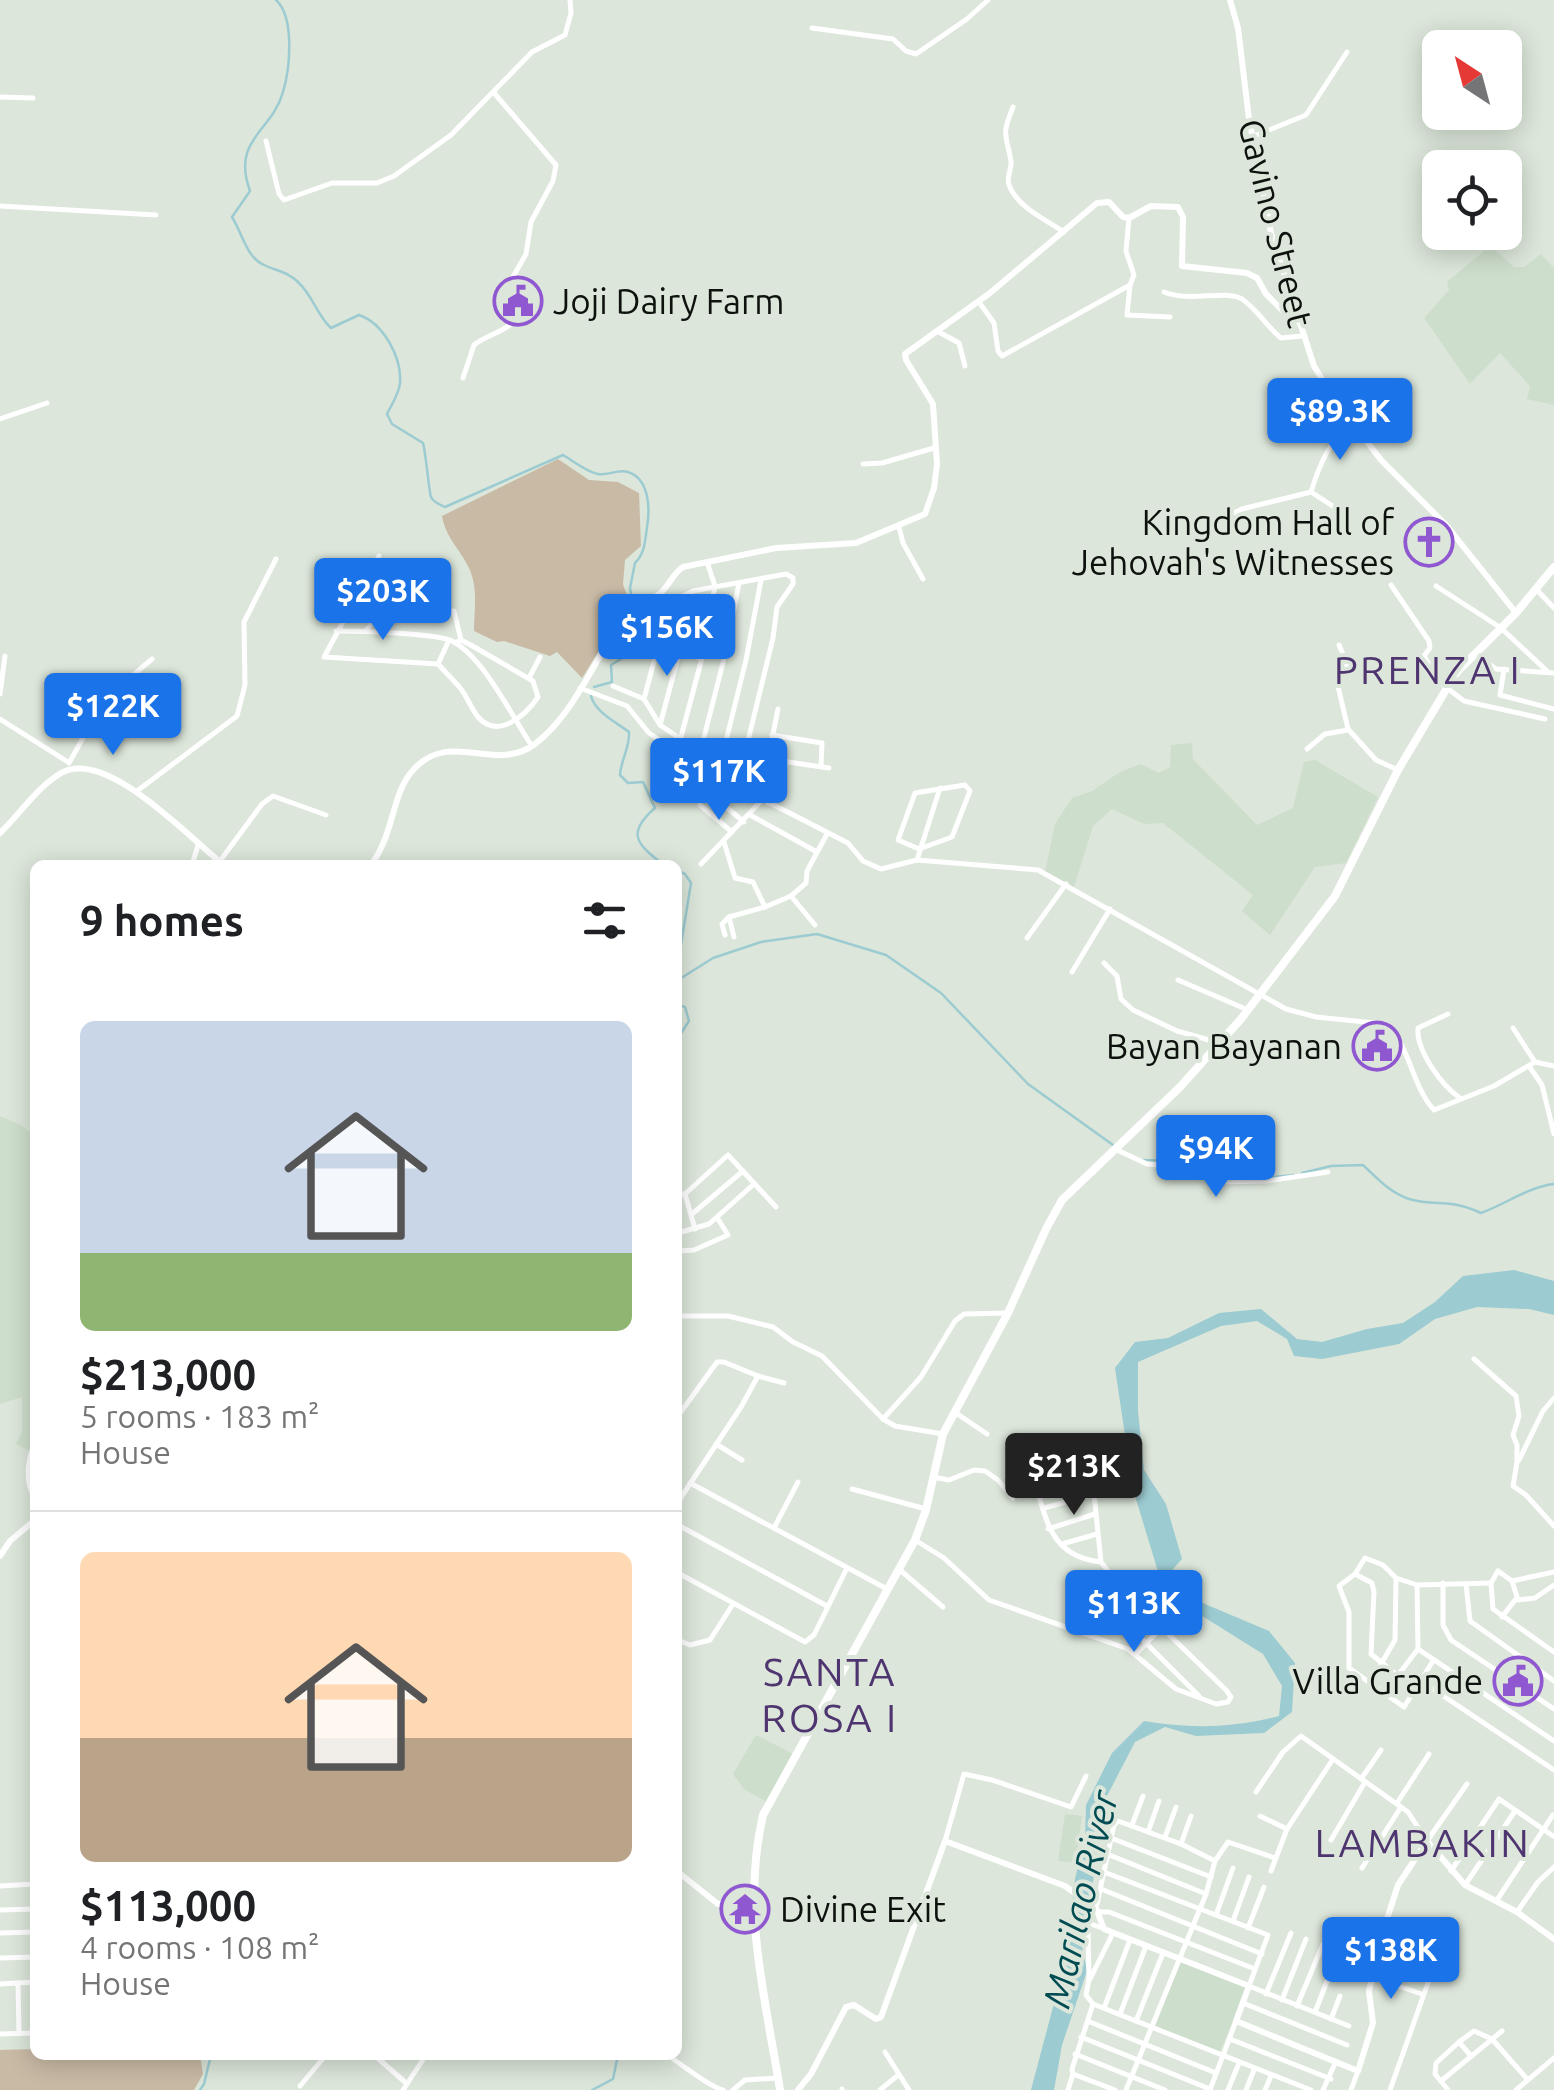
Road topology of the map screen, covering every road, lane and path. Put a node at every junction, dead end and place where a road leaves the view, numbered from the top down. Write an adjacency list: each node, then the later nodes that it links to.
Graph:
1 (570, 0): 6 (street)
2 (988, 0): 4 (street)
3 (1230, 0): 10 (street, Gavino Street)
4 (812, 28)
5 (1347, 52): 10 (street)
6 (495, 94): 11 (street); 24 (street)
7 (0, 97): 8 (street)
8 (32, 98)
9 (1013, 106): 15 (street)
10 (1252, 137): 20 (street, Gavino Street)
11 (266, 141)
12 (0, 206): 13 (street)
13 (156, 215)
14 (1129, 218): 15 (street); 16 (street); 20 (street)
15 (1064, 232): 18 (street)
16 (1130, 285): 18 (street); 19 (street)
17 (1164, 292): 22 (street)
18 (978, 302): 21 (street)
19 (1170, 317)
20 (1299, 322): 22 (street, Gavino Street)
21 (937, 331): 23 (street); 28 (street)
22 (1303, 336): 27 (street, Gavino Street)
23 (965, 366)
24 (463, 378)
25 (47, 403): 26 (street)
26 (0, 419)
27 (1352, 422): 30 (street); 48 (street, Gavino Street)
28 (934, 448): 29 (street); 33 (street)
29 (863, 464)
30 (1311, 492): 31 (street); 32 (street)
31 (1342, 512)
32 (1216, 522)
33 (899, 527): 36 (street); 39 (street)
34 (379, 556): 50 (street)
35 (276, 559): 93 (street)
36 (706, 562): 42 (street); 68 (street)
37 (1554, 567): 44 (main road)
38 (761, 579): 40 (street); 85 (street); 85 (street)
39 (923, 579)
40 (739, 583): 42 (street); 82 (street)
41 (1391, 585): 69 (street)
42 (715, 586): 45 (street); 47 (street)
43 (1436, 586): 49 (street)
44 (1536, 589): 46 (street); 48 (main road)
45 (674, 606): 47 (street); 52 (street)
46 (1554, 608)
47 (711, 612): 52 (street)
48 (1516, 613): 49 (main road)
49 (1501, 628): 57 (main road); 65 (street)
50 (336, 631): 51 (street); 63 (street)
51 (366, 631): 53 (street); 53 (street)
52 (707, 635): 61 (street)
53 (455, 641): 63 (street); 66 (street); 76 (street)
54 (1339, 645): 78 (street)
55 (632, 646): 56 (street)
56 (656, 650): 58 (street); 71 (street)
57 (1474, 653): 64 (street); 69 (main road)
58 (679, 654): 61 (street); 77 (street)
59 (4, 656): 70 (street)
60 (540, 657): 66 (street)
61 (702, 658): 80 (street)
62 (152, 659): 87 (street)
63 (438, 664): 76 (street)
64 (1504, 668): 65 (street); 72 (street)
65 (1551, 673)
66 (529, 677): 76 (street)
67 (613, 686): 71 (street)
68 (580, 688): 81 (street); 84 (street)
69 (1446, 690): 75 (street); 88 (main road)
70 (0, 694)
71 (644, 699): 77 (street)
72 (1554, 708)
73 (778, 709): 79 (street)
74 (0, 719): 87 (street)
75 (1545, 719)
76 (516, 722): 81 (street)
77 (660, 725): 80 (street)
78 (1348, 730): 83 (street); 88 (street)
79 (772, 736): 86 (street); 86 (street)
80 (680, 739): 82 (street); 84 (street)
81 (532, 746): 109 (street)
82 (701, 749): 85 (street)
83 (1307, 749)
84 (677, 752): 89 (street)
85 (724, 753)
86 (786, 762): 94 (street)
87 (71, 765): 93 (street); 100 (street)
88 (1398, 770): 124 (main road)
89 (687, 774): 90 (street); 98 (street)
90 (672, 781)
91 (727, 781): 94 (street)
92 (940, 788): 104 (street); 104 (street); 104 (street)
93 (137, 791): 103 (street)
94 (765, 801): 97 (street); 99 (street)
95 (700, 805): 101 (street)
96 (326, 815): 108 (street)
97 (750, 816): 98 (street); 105 (street)
98 (744, 822): 101 (street)
99 (828, 832): 105 (street); 110 (street)
100 (0, 833)
101 (733, 834): 102 (street)
102 (724, 842): 111 (street); 114 (street)
103 (198, 845): 106 (street); 107 (street)
104 (919, 849): 110 (street)
105 (818, 852): 113 (street)
106 (194, 860)
107 (217, 860)
108 (225, 860)
109 (376, 860)
110 (917, 860): 112 (street)
111 (701, 864)
112 (1066, 884): 115 (street); 120 (street)
113 (791, 896): 114 (street); 117 (street)
114 (766, 907): 116 (street)
115 (1110, 909): 122 (street); 124 (street)
116 (730, 917): 118 (street); 119 (street)
117 (814, 925)
118 (724, 935)
119 (734, 938)
120 (1027, 938)
121 (1104, 964): 128 (street)
122 (1072, 972)
123 (1178, 980): 125 (street)
124 (1259, 995): 125 (main road); 131 (street)
125 (1248, 1010): 128 (main road)
126 (1448, 1014): 131 (street)
127 (1513, 1028): 129 (street)
128 (1221, 1044): 133 (main road)
129 (1532, 1064): 130 (street); 131 (street); 132 (street)
130 (1554, 1066)
131 (1460, 1098)
132 (1554, 1134)
133 (1115, 1149): 135 (street); 145 (main road)
134 (742, 1171): 136 (street); 137 (street); 140 (street)
135 (1328, 1172)
136 (754, 1184): 139 (street); 141 (street)
137 (682, 1193)
138 (682, 1196): 140 (street)
139 (776, 1207)
140 (692, 1214): 142 (street)
141 (717, 1218): 142 (street); 144 (street)
142 (695, 1230): 143 (street)
143 (682, 1232)
144 (682, 1251)
145 (1008, 1313): 152 (main road); 153 (street)
146 (682, 1316): 153 (street)
147 (1474, 1359): 159 (street)
148 (758, 1376): 149 (street); 151 (street); 156 (street)
149 (784, 1383)
150 (1554, 1398): 159 (street)
151 (682, 1410)
152 (954, 1412): 154 (main road); 155 (street)
153 (883, 1419): 154 (street)
154 (943, 1434): 161 (main road)
155 (987, 1434)
156 (716, 1444): 158 (street); 162 (street)
157 (30, 1454): 165 (street)
158 (742, 1460)
159 (1517, 1462): 174 (street)
160 (1088, 1475): 166 (street); 166 (street); 167 (street)
161 (933, 1477): 169 (street); 171 (main road)
162 (690, 1482): 168 (street); 176 (street)
163 (798, 1482): 176 (street)
164 (852, 1489): 171 (street)
165 (30, 1490)
166 (1038, 1490): 170 (street)
167 (1094, 1494): 170 (street); 172 (street)
168 (682, 1495)
169 (1013, 1498)
170 (1044, 1508): 177 (street)
171 (926, 1510): 179 (main road)
172 (1095, 1514): 177 (street); 178 (street)
173 (30, 1525): 181 (street)
174 (1554, 1526)
175 (682, 1527): 199 (street)
176 (774, 1528): 183 (street)
177 (1048, 1529): 180 (street)
178 (1096, 1534): 180 (street); 182 (street)
179 (915, 1540): 184 (main road); 207 (street)
180 (1062, 1544): 182 (street)
181 (0, 1556)
182 (1100, 1562): 188 (street)
183 (847, 1568): 196 (street); 199 (street)
184 (899, 1568): 196 (main road); 200 (street)
185 (1553, 1572): 190 (street); 195 (street)
186 (1356, 1574): 189 (street); 209 (street); 213 (street)
187 (682, 1575): 198 (street)
188 (1108, 1575): 202 (street); 204 (street)
189 (1396, 1578): 194 (street); 209 (street)
190 (1512, 1580): 192 (street); 197 (street)
191 (1442, 1583): 193 (street); 194 (street); 215 (street)
192 (1491, 1583): 193 (street); 201 (street)
193 (1466, 1584): 212 (street)
194 (1418, 1585): 205 (street)
195 (1554, 1585): 197 (street)
196 (888, 1589): 263 (main road)
197 (1516, 1599): 201 (street)
198 (733, 1604): 199 (street); 203 (street)
199 (827, 1606)
200 (943, 1608)
201 (1502, 1617): 206 (street)
202 (1162, 1628): 204 (street); 214 (street)
203 (682, 1641)
204 (1147, 1643): 207 (street); 214 (street)
205 (1418, 1648): 208 (street); 210 (street)
206 (1554, 1652)
207 (1136, 1653): 214 (street)
208 (1433, 1662): 211 (street); 216 (street)
209 (1380, 1664): 210 (street)
210 (1398, 1676): 213 (street)
211 (1421, 1681): 213 (street); 220 (street)
212 (1554, 1681)
213 (1385, 1692)
214 (1201, 1698)
215 (1554, 1709)
216 (1554, 1741)
217 (1381, 1750): 222 (street)
218 (1429, 1754): 227 (street)
219 (1334, 1760): 222 (street); 224 (street); 234 (street)
220 (1554, 1770)
221 (1086, 1776): 241 (street)
222 (1363, 1781): 227 (street); 240 (street)
223 (1467, 1784): 242 (street)
224 (1256, 1792)
225 (1143, 1796): 233 (street)
226 (1158, 1801): 236 (street)
227 (1399, 1805): 242 (street); 248 (street)
228 (1176, 1807): 239 (street)
229 (1515, 1811): 235 (street); 251 (street); 257 (street)
230 (1553, 1815): 235 (street)
231 (1191, 1816): 243 (street)
232 (1260, 1816): 234 (street)
233 (1132, 1825): 236 (street); 238 (street)
234 (1288, 1829): 245 (street)
235 (1543, 1829): 237 (street); 262 (street)
236 (1148, 1832): 239 (street)
237 (1553, 1836)
238 (1111, 1838): 244 (street); 254 (street)
239 (1164, 1838): 243 (street)
240 (1331, 1840)
241 (945, 1841): 264 (street); 360 (street)
242 (1427, 1841): 251 (street); 273 (street)
243 (1181, 1844): 246 (street)
244 (1107, 1854): 252 (street); 261 (street)
245 (1275, 1858): 246 (street); 250 (street)
246 (1215, 1861): 254 (street)
247 (1233, 1868): 269 (street)
248 (1362, 1868)
249 (1554, 1868): 268 (street)
250 (1271, 1871)
251 (1451, 1871): 257 (street)
252 (1104, 1872): 260 (street); 266 (street)
253 (682, 1875): 263 (street)
254 (1212, 1877): 261 (street)
255 (1248, 1877): 271 (street)
256 (30, 1884): 258 (street)
257 (1466, 1884): 262 (street)
258 (0, 1886)
259 (1264, 1887): 275 (street)
260 (1101, 1889): 264 (street); 272 (street)
261 (1206, 1894): 266 (street)
262 (1496, 1901): 268 (street)
263 (752, 1904): 348 (main road)
264 (1096, 1907): 274 (street); 285 (street)
265 (30, 1909): 267 (street)
266 (1200, 1909): 269 (street); 272 (street)
267 (0, 1910)
268 (1517, 1912): 283 (street)
269 (1216, 1915): 271 (street)
270 (1365, 1919): 273 (street)
271 (1232, 1922): 275 (street)
272 (1193, 1926): 285 (street); 291 (street)
273 (1384, 1927): 282 (street); 288 (street)
274 (1102, 1928): 278 (street); 298 (street)
275 (1248, 1928): 291 (street)
276 (30, 1932): 277 (street)
277 (0, 1933)
278 (1113, 1933): 284 (street); 298 (street)
279 (1291, 1933): 303 (street)
280 (1444, 1935): 304 (street)
281 (1306, 1938): 306 (street)
282 (1415, 1939)
283 (1554, 1939)
284 (1130, 1940): 287 (street); 310 (street)
285 (1186, 1942): 294 (street); 296 (street)
286 (1323, 1944): 309 (street)
287 (1146, 1946): 289 (street); 312 (street)
288 (1378, 1951): 295 (street); 297 (street)
289 (1163, 1952): 294 (street); 314 (street)
290 (1339, 1952): 311 (street)
291 (1262, 1954): 296 (street)
292 (30, 1957): 293 (street)
293 (0, 1958)
294 (1180, 1958): 302 (street); 318 (street)
295 (1409, 1962)
296 (1256, 1969): 302 (street)
297 (1370, 1976): 304 (street); 342 (street)
298 (1090, 1979): 308 (street)
299 (30, 1982): 300 (street)
300 (18, 1983): 301 (street); 322 (street)
301 (0, 1984)
302 (1249, 1986): 303 (street); 307 (street)
303 (1266, 1994): 306 (street)
304 (1422, 1994): 355 (street)
305 (1340, 1996): 313 (street)
306 (1282, 2000): 309 (street)
307 (1243, 2003): 316 (street); 327 (street)
308 (1093, 2004): 310 (street); 315 (street)
309 (1298, 2006): 311 (street)
310 (1104, 2008): 312 (street)
311 (1314, 2012): 313 (street)
312 (1120, 2014): 314 (street)
313 (1331, 2019): 317 (street)
314 (1136, 2021): 318 (street)
315 (1090, 2022): 323 (street); 328 (street)
316 (1236, 2022): 324 (street); 338 (street)
317 (1349, 2026)
318 (1152, 2028): 328 (street); 331 (street)
319 (1502, 2031): 325 (street)
320 (30, 2033): 322 (street)
321 (0, 2034): 322 (street)
322 (19, 2034)
323 (1082, 2037): 330 (street); 339 (street)
324 (1230, 2039): 331 (street); 349 (street)
325 (1492, 2039): 326 (street); 332 (street); 350 (street)
326 (1459, 2042): 332 (street); 351 (street)
327 (1347, 2044)
328 (1144, 2045): 339 (street); 343 (street)
329 (885, 2052): 345 (street)
330 (1074, 2054): 344 (street); 346 (street)
331 (1223, 2056): 340 (street); 343 (street)
332 (1471, 2056): 351 (street)
333 (1554, 2058): 350 (street)
334 (322, 2060): 353 (street)
335 (379, 2060): 354 (street)
336 (423, 2060): 354 (street)
337 (675, 2060): 357 (street)
338 (1336, 2060): 342 (street); 349 (street)
339 (1138, 2062): 346 (street); 367 (street)
340 (1239, 2063): 341 (street); 368 (street)
341 (1254, 2070): 347 (street); 369 (street)
342 (1358, 2071): 373 (street)
343 (1216, 2073): 367 (street)
344 (1073, 2074): 363 (street); 364 (street)
345 (898, 2076): 361 (street); 362 (street)
346 (1131, 2076): 365 (street); 366 (street)
347 (1270, 2076): 352 (street); 370 (street)
348 (778, 2078): 358 (street); 359 (main road)
349 (1330, 2079): 372 (street)
350 (1528, 2080): 376 (street)
351 (1441, 2081): 375 (street)
352 (1288, 2082): 356 (street); 371 (street)
353 (300, 2086)
354 (405, 2087)
355 (1391, 2087): 374 (street)
356 (1306, 2089)
357 (723, 2090)
358 (733, 2090)
359 (780, 2090)
360 (798, 2090)
361 (880, 2090)
362 (909, 2090)
363 (1068, 2090)
364 (1115, 2090)
365 (1126, 2090)
366 (1165, 2090)
367 (1210, 2090)
368 (1228, 2090)
369 (1246, 2090)
370 (1264, 2090)
371 (1285, 2090)
372 (1323, 2090)
373 (1351, 2090)
374 (1401, 2090)
375 (1448, 2090)
376 (1516, 2090)

